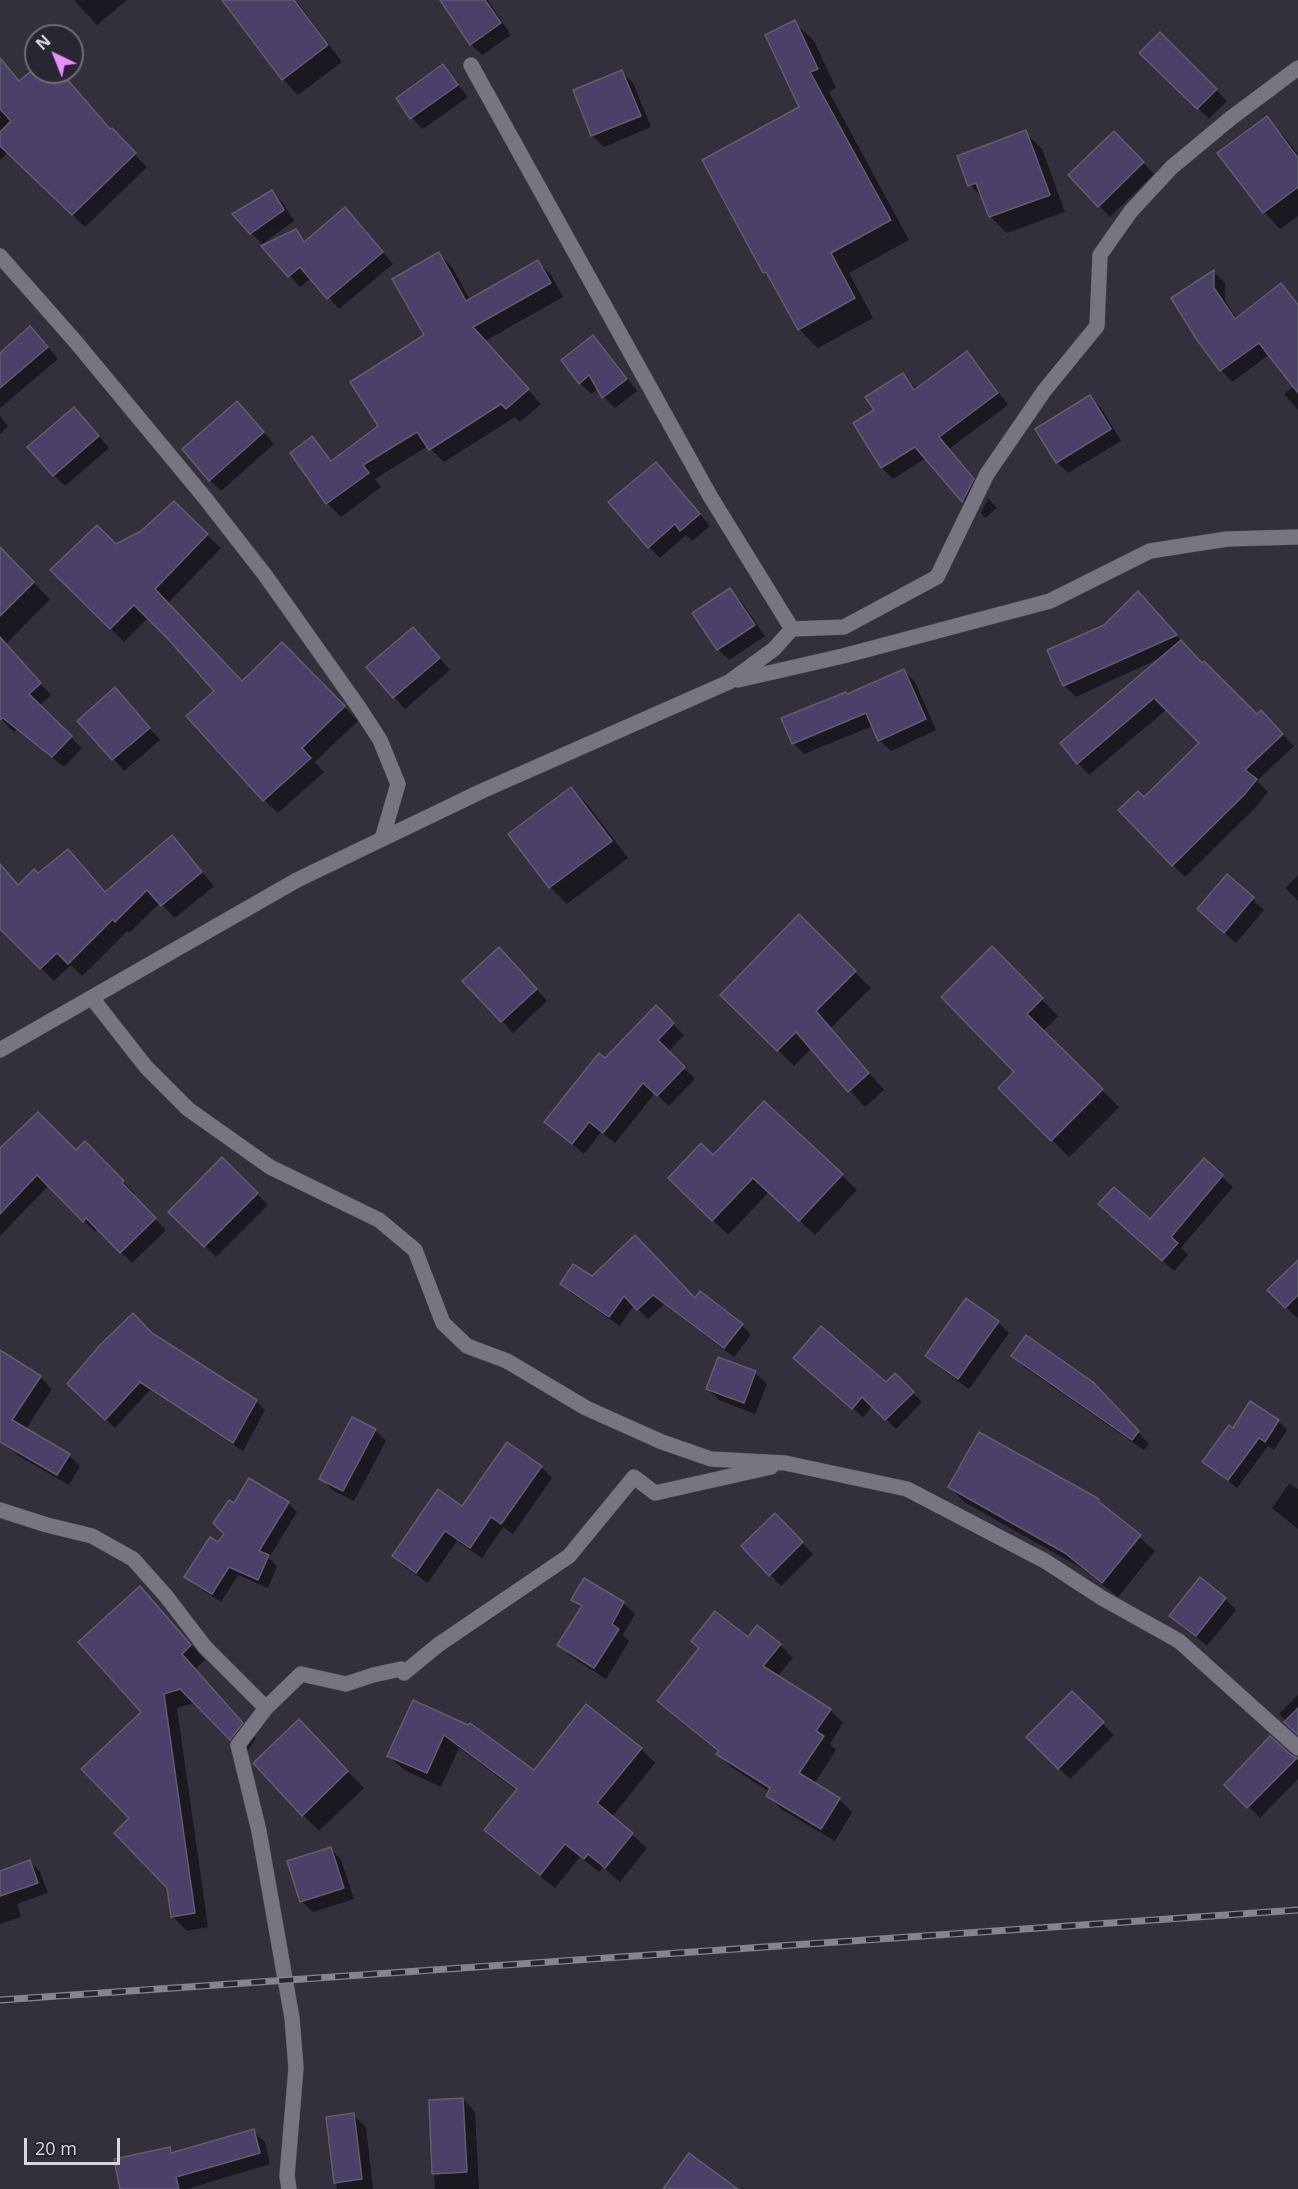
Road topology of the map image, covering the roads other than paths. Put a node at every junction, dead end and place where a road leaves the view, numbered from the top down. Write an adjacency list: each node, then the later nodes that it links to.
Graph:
1 (471, 65): 5 (street)
2 (1298, 68): 5 (street)
3 (0, 256): 7 (street)
4 (1298, 537): 6 (street)
5 (792, 629): 6 (street)
6 (729, 682): 7 (street)
7 (382, 839): 8 (street)
8 (92, 998): 9 (street); 10 (street)
9 (0, 1050)
10 (785, 1463): 12 (street); 13 (street)
11 (0, 1510): 12 (street)
12 (266, 1708): 14 (street)
13 (1298, 1748)
14 (289, 2189)

